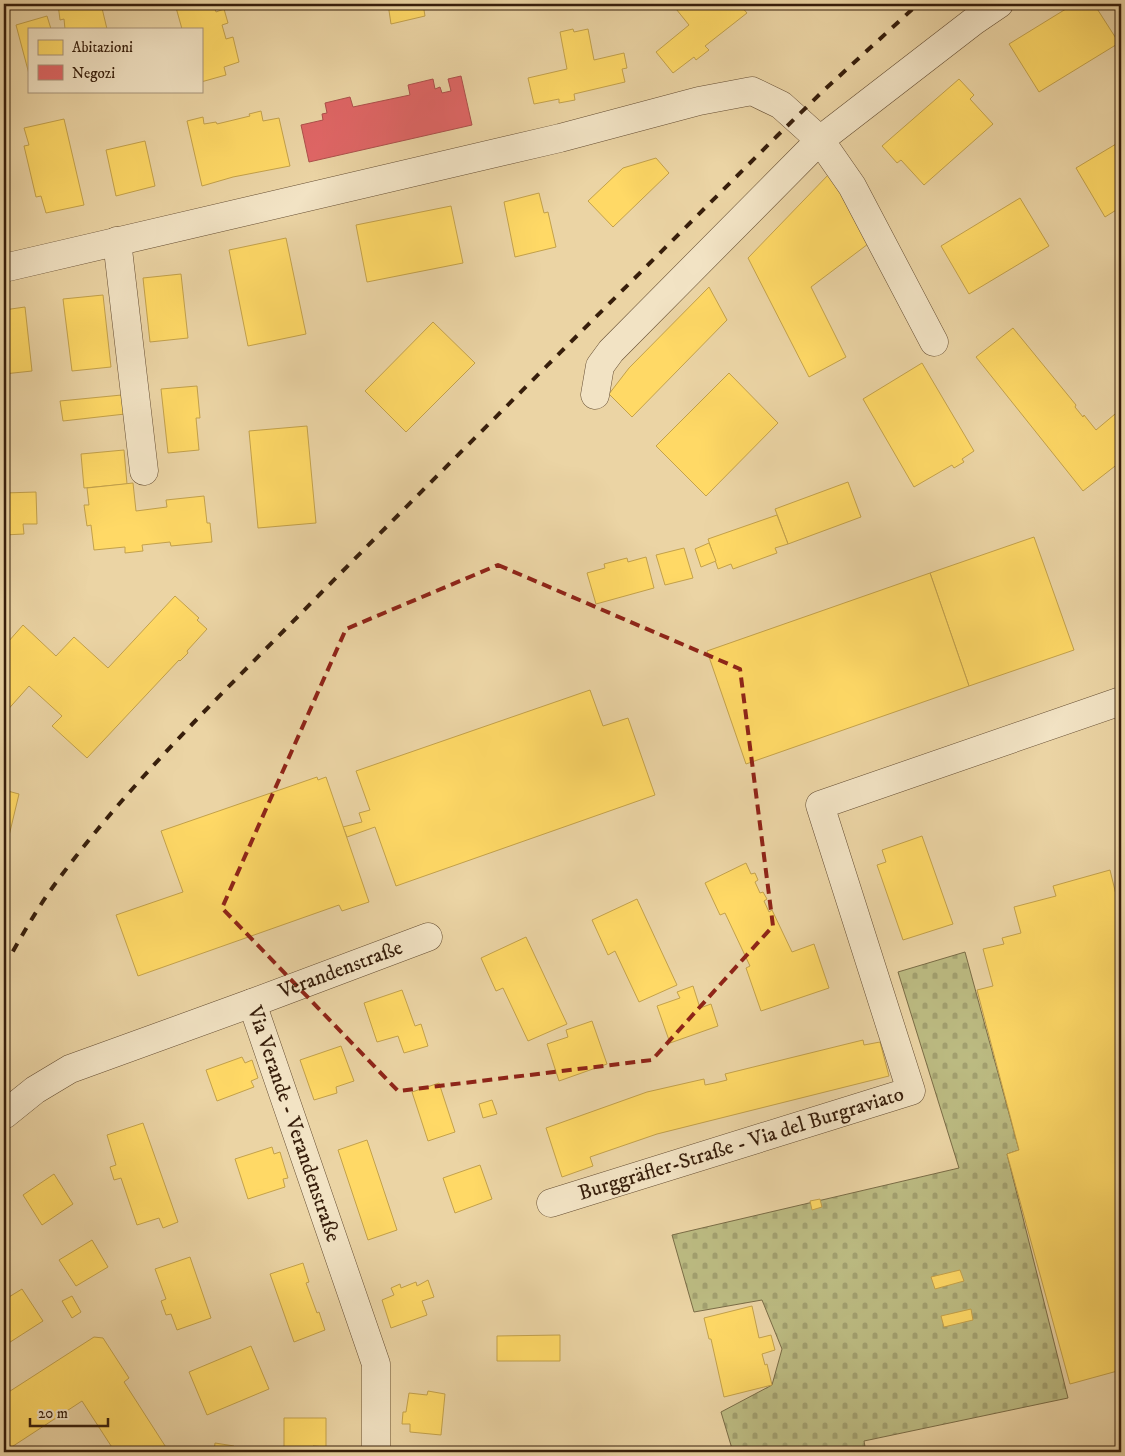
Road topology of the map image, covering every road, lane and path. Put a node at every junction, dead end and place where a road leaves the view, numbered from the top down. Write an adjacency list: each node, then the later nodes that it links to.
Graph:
1 (999, 4): 2 (street)
2 (820, 140): 3 (street); 5 (street); 6 (street)
3 (117, 241): 4 (street); 7 (street)
4 (4, 268)
5 (934, 342)
6 (595, 395)
7 (144, 471)
8 (1121, 701): 12 (street, Burggräfler-Straße - Via del Burgraviato)
9 (428, 936): 10 (street, Verandenstraße)
10 (252, 1003): 11 (street, Via Verande - Verandenstraße); 13 (street, Via Verande - Verandenstraße)
11 (4, 1115)
12 (551, 1204)
13 (376, 1452)

